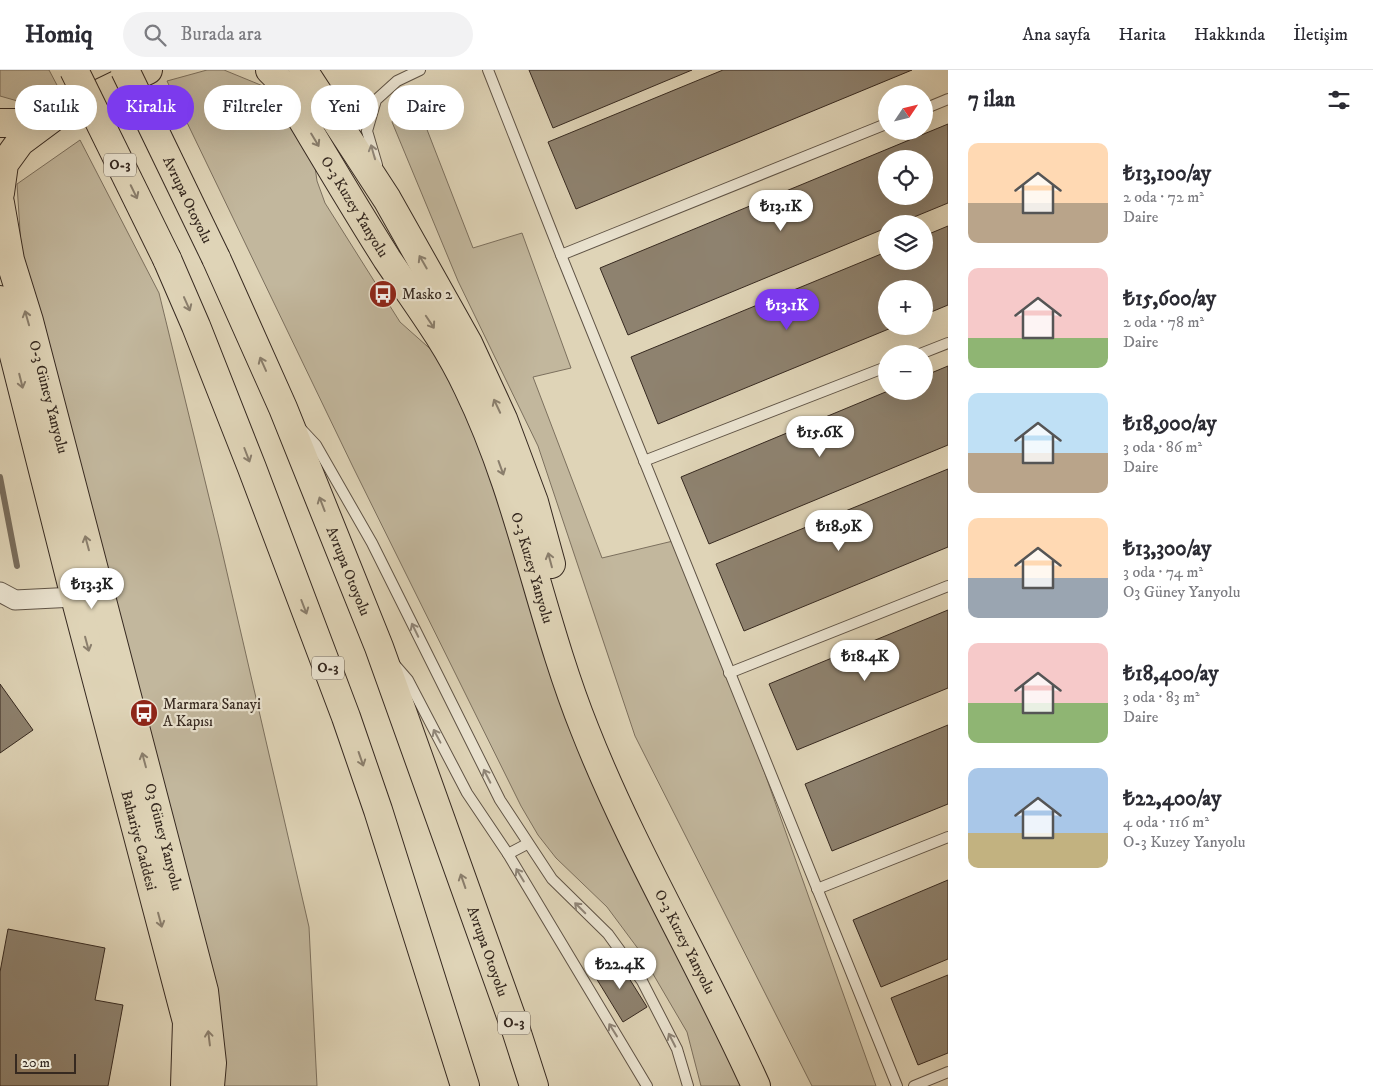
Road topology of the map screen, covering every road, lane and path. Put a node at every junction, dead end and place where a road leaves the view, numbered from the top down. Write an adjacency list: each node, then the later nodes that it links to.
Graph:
1 (74, 70): 37 (main road, O-3, one-way to 37, bridge)
2 (126, 70): 23 (main road, Avrupa Otoyolu / O-3, one-way to 2, bridge)
3 (148, 70): 8 (main road)
4 (270, 70): 41 (main road, O-3 Kuzey Yanyolu, one-way to 41)
5 (303, 70): 16 (main road, O-3 Kuzey Yanyolu)
6 (420, 70): 16 (lane, one-way to 6)
7 (488, 70): 18 (lane)
8 (97, 95)
9 (948, 99): 10 (lane)
10 (933, 105)
11 (0, 123): 12 (main road)
12 (15, 123)
13 (878, 127): 18 (lane)
14 (36, 130): 15 (main road)
15 (0, 193)
16 (387, 199): 42 (main road, O-3 Kuzey Yanyolu, one-way to 16)
17 (0, 203): 27 (main road, O-3 Güney Yanyolu, one-way to 17)
18 (561, 255): 24 (lane)
19 (0, 300): 27 (main road, O-3 Güney Yanyolu, one-way to 27)
20 (948, 343): 21 (lane)
21 (933, 349)
22 (878, 370): 24 (lane)
23 (283, 408): 28 (main road, Avrupa Otoyolu / O-3, one-way to 23); 31 (lane, one-way to 23)
24 (644, 461): 29 (lane)
25 (948, 586): 29 (lane)
26 (0, 592): 27 (street)
27 (87, 593): 35 (main road, Bahariye Caddesi, one-way to 35); 36 (main road, O3 Güney Yanyolu, one-way to 27)
28 (379, 647): 32 (lane, one-way to 28); 38 (main road, Avrupa Otoyolu / O-3, one-way to 28)
29 (730, 673): 33 (lane)
30 (948, 837): 33 (lane)
31 (527, 844): 32 (lane); 40 (lane, one-way to 31)
32 (508, 854): 39 (lane, one-way to 32)
33 (817, 889): 43 (lane)
34 (948, 1072): 44 (lane)
35 (185, 1086)
36 (210, 1086)
37 (465, 1086)
38 (534, 1086)
39 (647, 1086)
40 (688, 1086)
41 (756, 1086)
42 (774, 1086)
43 (896, 1086)
44 (914, 1086)

